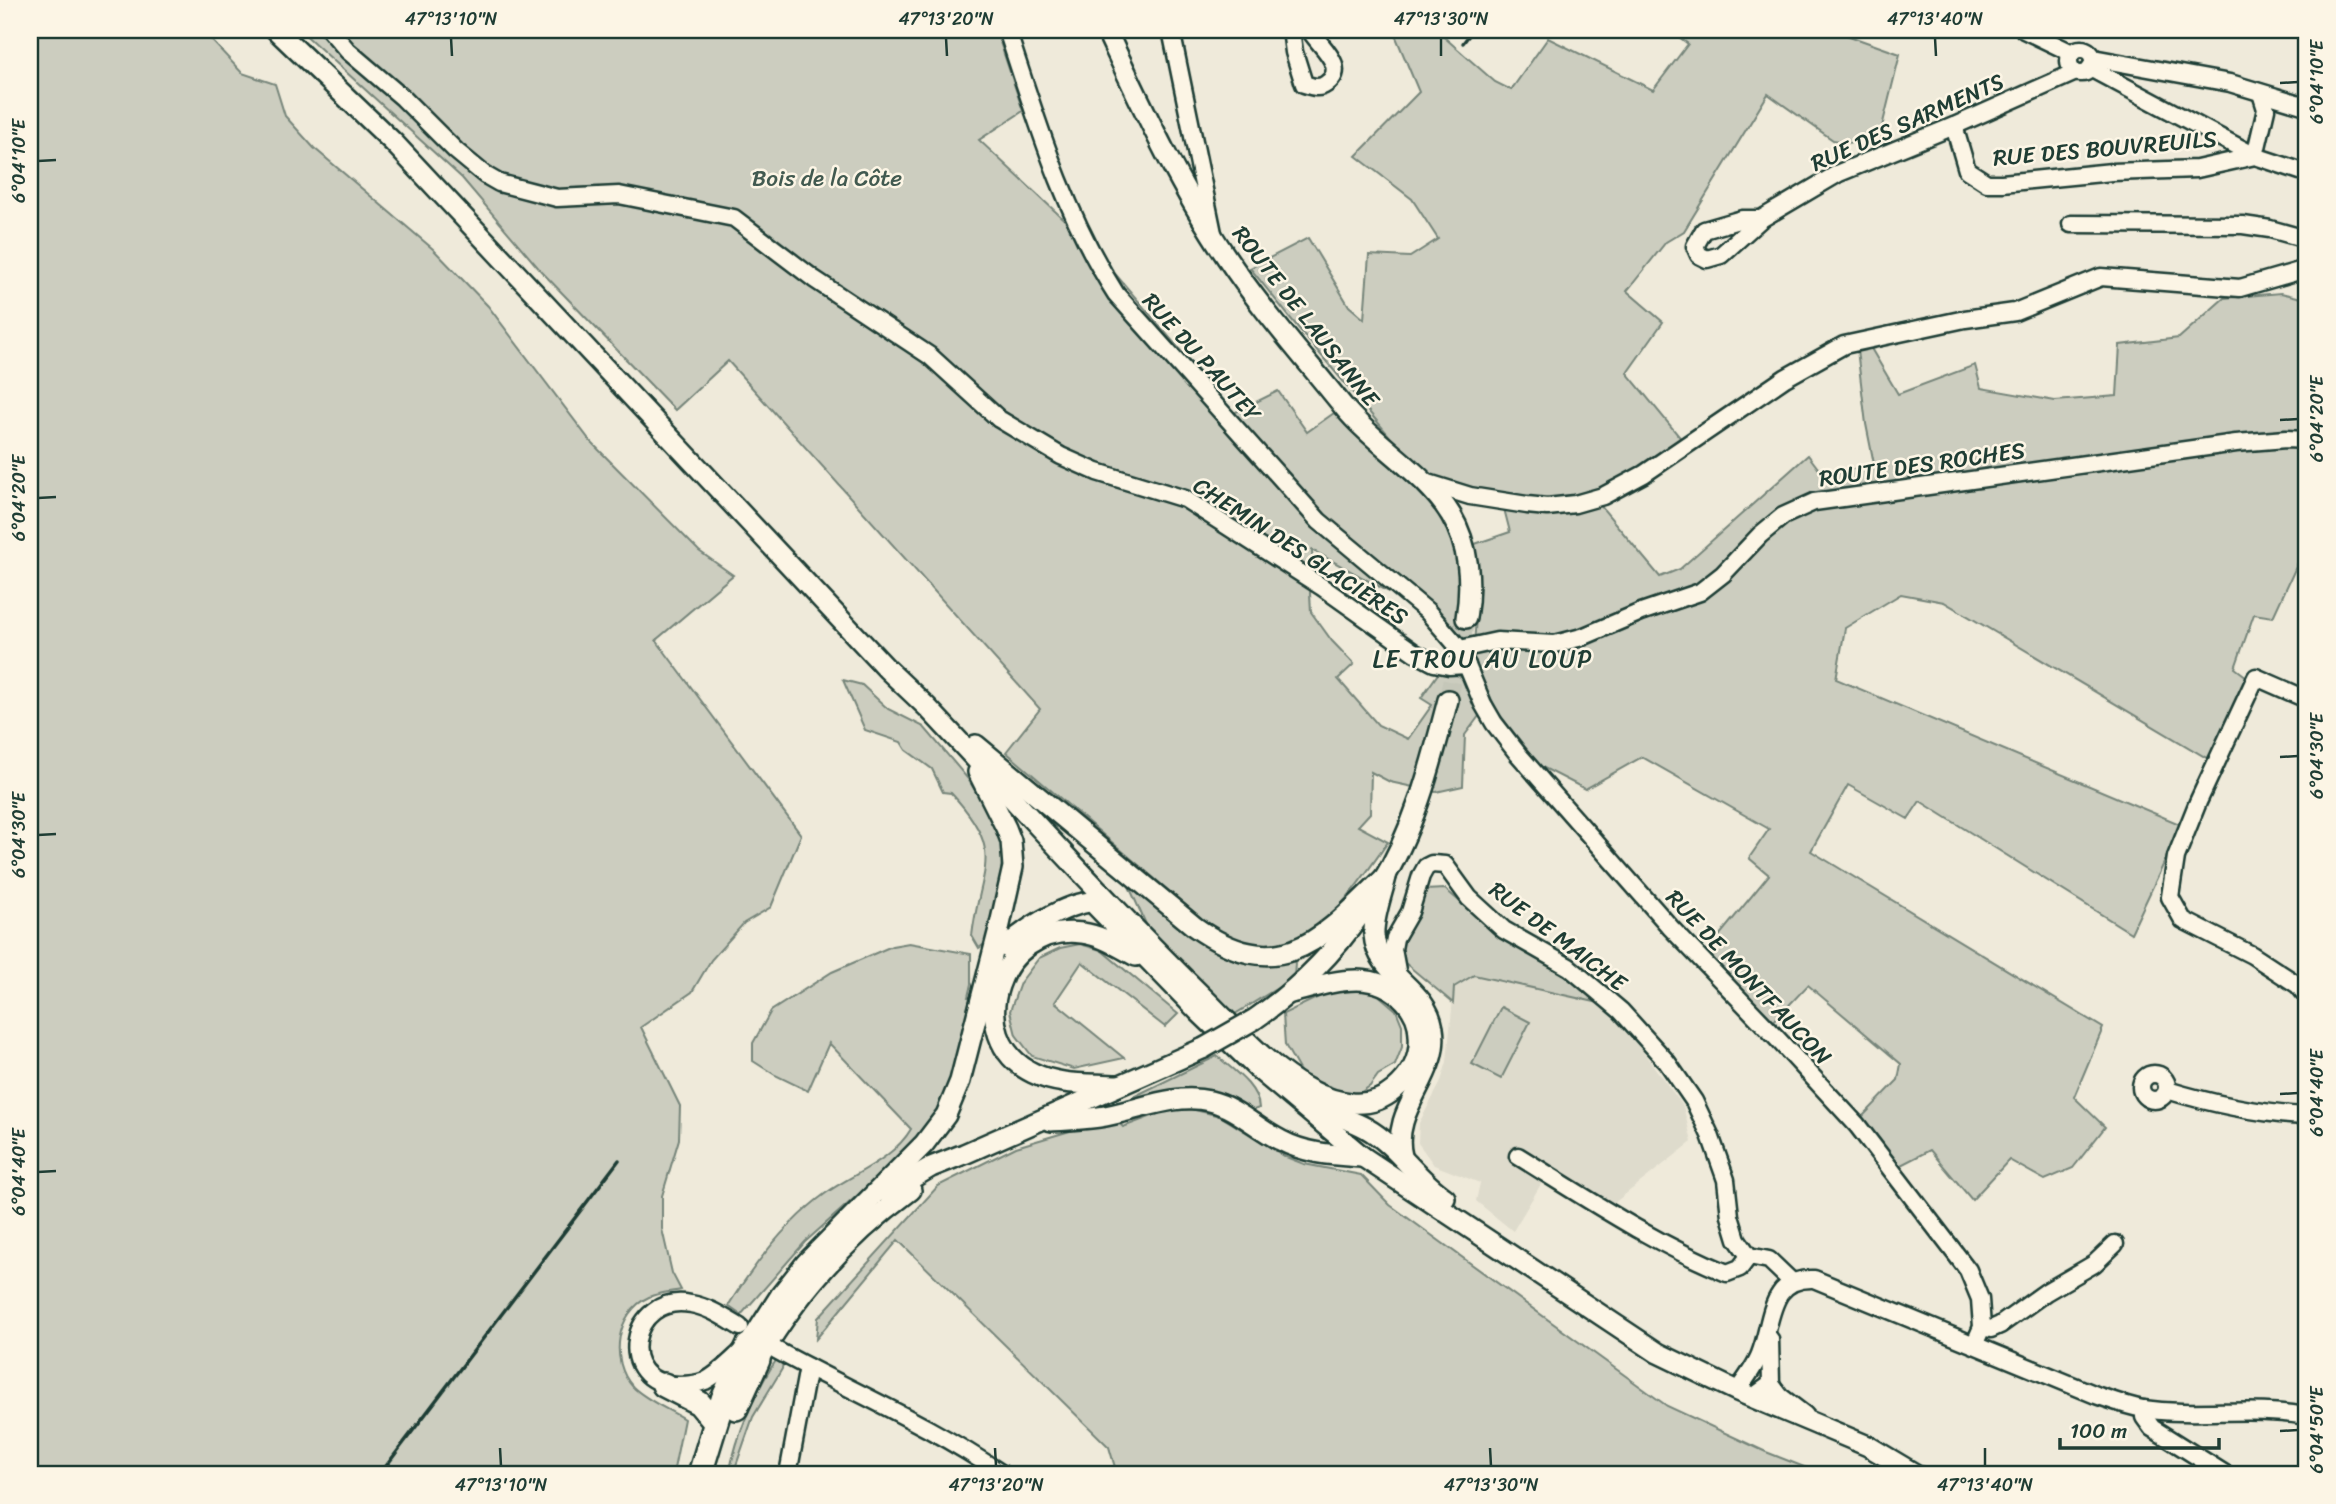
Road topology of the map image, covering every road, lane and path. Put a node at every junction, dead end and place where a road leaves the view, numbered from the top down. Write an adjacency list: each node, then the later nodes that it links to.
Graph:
1 (276, 30): 27 (main road)
2 (330, 30): 26 (street, CHEMIN DES GLACIÈRES)
3 (1007, 30): 25 (street, RUE DU PAUTEY)
4 (1106, 30): 17 (main road, ROUTE DE LAUSANNE)
5 (1171, 30): 17 (street)
6 (1291, 30): 7 (street)
7 (1310, 30)
8 (2024, 30): 9 (street)
9 (2080, 62): 10 (street); 12 (street, RUE DES SARMENTS); 13 (street)
10 (2262, 93): 11 (street); 13 (street)
11 (2306, 106)
12 (1954, 126): 13 (street, RUE DES BOUVREUILS); 15 (street, RUE DES SARMENTS)
13 (2255, 156): 14 (street)
14 (2306, 173)
15 (1761, 219)
16 (2070, 224): 18 (street)
17 (1214, 238): 21 (main road, ROUTE DE LAUSANNE)
18 (2306, 239)
19 (2306, 268): 22 (street)
20 (2306, 440): 25 (street, ROUTE DES ROCHES)
21 (1423, 482): 22 (street); 23 (main road, ROUTE DE LAUSANNE)
22 (1470, 496): 23 (street)
23 (1452, 516): 24 (main road, ROUTE DE LAUSANNE)
24 (1466, 618)
25 (1460, 649): 26 (street, RUE DE MONTFAUCON)
26 (1467, 665): 58 (street, RUE DE MONTFAUCON)
27 (887, 669): 30 (main road); 31 (main road)
28 (2306, 699): 40 (street)
29 (1448, 700): 32 (main road)
30 (927, 707): 32 (main road); 33 (main road)
31 (978, 772): 33 (main road); 36 (main road)
32 (1386, 876): 34 (main road); 39 (main road)
33 (1102, 902): 36 (main road); 37 (main road); 42 (main road)
34 (1377, 916): 35 (street); 38 (main road)
35 (1401, 926): 38 (street, RUE DE MAICHE); 55 (street, RUE DE MAICHE)
36 (991, 962): 53 (main road)
37 (1150, 962): 41 (main road); 48 (main road)
38 (1398, 976): 45 (main road)
39 (1291, 993): 41 (main road, bridge); 42 (main road)
40 (2306, 995)
41 (1121, 1085): 46 (main road)
42 (1309, 1089): 47 (main road)
43 (2167, 1090): 44 (street)
44 (2306, 1116)
45 (1401, 1121): 47 (main road); 50 (main road)
46 (1036, 1122): 49 (main road); 52 (main road)
47 (1377, 1136): 48 (main road); 50 (main road)
48 (1342, 1140): 52 (main road)
49 (964, 1154): 53 (main road); 61 (main road)
50 (1402, 1156): 56 (main road)
51 (1518, 1156): 55 (street)
52 (1363, 1157): 56 (main road)
53 (849, 1220): 61 (main road)
54 (2115, 1244): 58 (street)
55 (1749, 1256): 57 (street)
56 (1553, 1282): 65 (main road)
57 (1792, 1282): 59 (street); 60 (street)
58 (1982, 1327): 60 (street)
59 (1769, 1328): 63 (street); 65 (street)
60 (1975, 1343): 66 (street)
61 (755, 1346): 62 (street); 64 (street); 64 (street); 68 (highway); 71 (highway)
62 (808, 1367): 72 (street); 73 (street)
63 (1771, 1384): 65 (street); 69 (street)
64 (664, 1385): 68 (highway)
65 (1745, 1394): 69 (main road)
66 (2144, 1409): 67 (street); 75 (street)
67 (2306, 1416)
68 (715, 1422): 70 (highway)
69 (1815, 1423): 74 (main road)
70 (700, 1474)
71 (715, 1474)
72 (788, 1474)
73 (1002, 1474)
74 (1915, 1474)
75 (2225, 1474)

